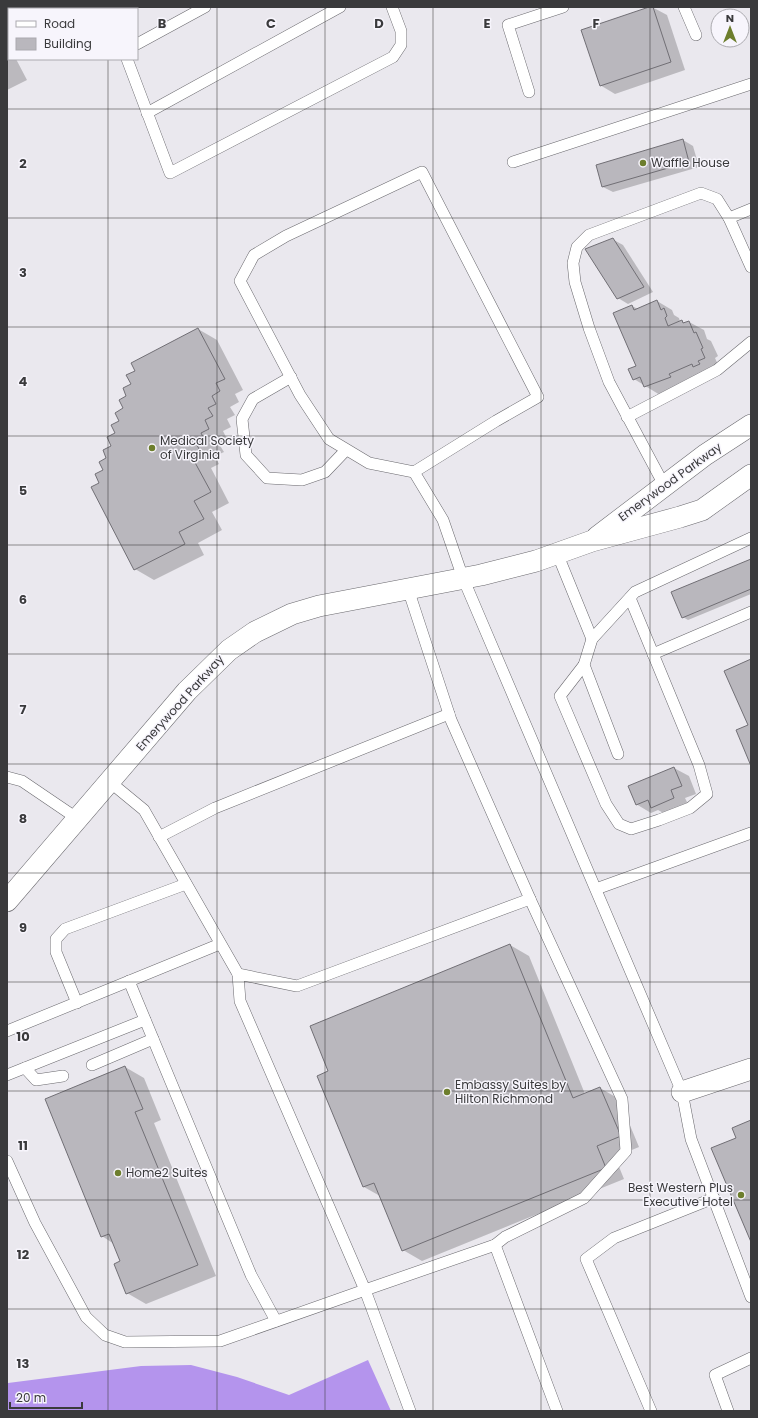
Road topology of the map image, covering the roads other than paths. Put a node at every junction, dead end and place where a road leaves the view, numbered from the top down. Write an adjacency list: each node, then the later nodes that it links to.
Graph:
1 (205, 7): 8 (lane)
2 (340, 7): 12 (lane)
3 (392, 7): 12 (lane)
4 (563, 7): 6 (lane)
5 (684, 7): 7 (lane)
6 (551, 9): 11 (lane)
7 (696, 35)
8 (138, 43)
9 (127, 60): 12 (lane)
10 (751, 84): 13 (lane)
11 (529, 92)
12 (148, 113)
13 (513, 162)
14 (751, 209): 15 (lane)
15 (729, 218): 16 (lane); 19 (lane)
16 (751, 267)
17 (751, 342): 19 (lane)
18 (291, 377): 21 (lane); 21 (lane); 22 (lane)
19 (627, 417): 24 (lane)
20 (751, 425): 24 (street, Emerywood Parkway)
21 (346, 450): 22 (lane)
22 (414, 472): 28 (lane)
23 (751, 475): 26 (street, Emerywood Parkway)
24 (664, 485): 26 (street, Emerywood Parkway)
25 (751, 538): 30 (lane)
26 (592, 541): 27 (street, Emerywood Parkway)
27 (557, 553): 28 (street, Emerywood Parkway); 32 (lane)
28 (463, 578): 29 (street, Emerywood Parkway); 43 (lane)
29 (408, 589): 35 (lane); 38 (street, Emerywood Parkway)
30 (630, 598): 32 (lane); 33 (lane)
31 (751, 612): 33 (lane)
32 (592, 639): 34 (lane)
33 (653, 654): 34 (lane)
34 (584, 665): 36 (lane)
35 (449, 714): 41 (lane); 44 (lane)
36 (618, 754)
37 (7, 777): 39 (lane)
38 (110, 782): 39 (street, Emerywood Parkway); 41 (lane)
39 (78, 819): 45 (street, Emerywood Parkway)
40 (751, 833): 43 (lane)
41 (159, 837): 42 (lane)
42 (186, 884): 46 (lane); 49 (lane)
43 (596, 889): 58 (lane)
44 (530, 899): 47 (lane); 61 (lane)
45 (7, 901)
46 (220, 944): 47 (lane); 48 (lane)
47 (238, 974): 62 (lane)
48 (129, 981): 49 (lane); 50 (lane)
49 (77, 1003): 51 (lane)
50 (145, 1020): 52 (lane); 54 (lane)
51 (7, 1031)
52 (153, 1039): 53 (lane); 64 (lane)
53 (92, 1065)
54 (25, 1068): 56 (lane); 57 (lane)
55 (751, 1069): 58 (street)
56 (7, 1075)
57 (63, 1076)
58 (682, 1092): 60 (lane)
59 (7, 1161): 64 (lane)
60 (714, 1198): 63 (lane); 68 (lane)
61 (495, 1245): 62 (lane); 67 (lane)
62 (365, 1290): 64 (lane); 66 (lane)
63 (751, 1297)
64 (276, 1321)
65 (751, 1358): 69 (lane)
66 (410, 1411)
67 (557, 1411)
68 (651, 1411)
69 (728, 1411)

